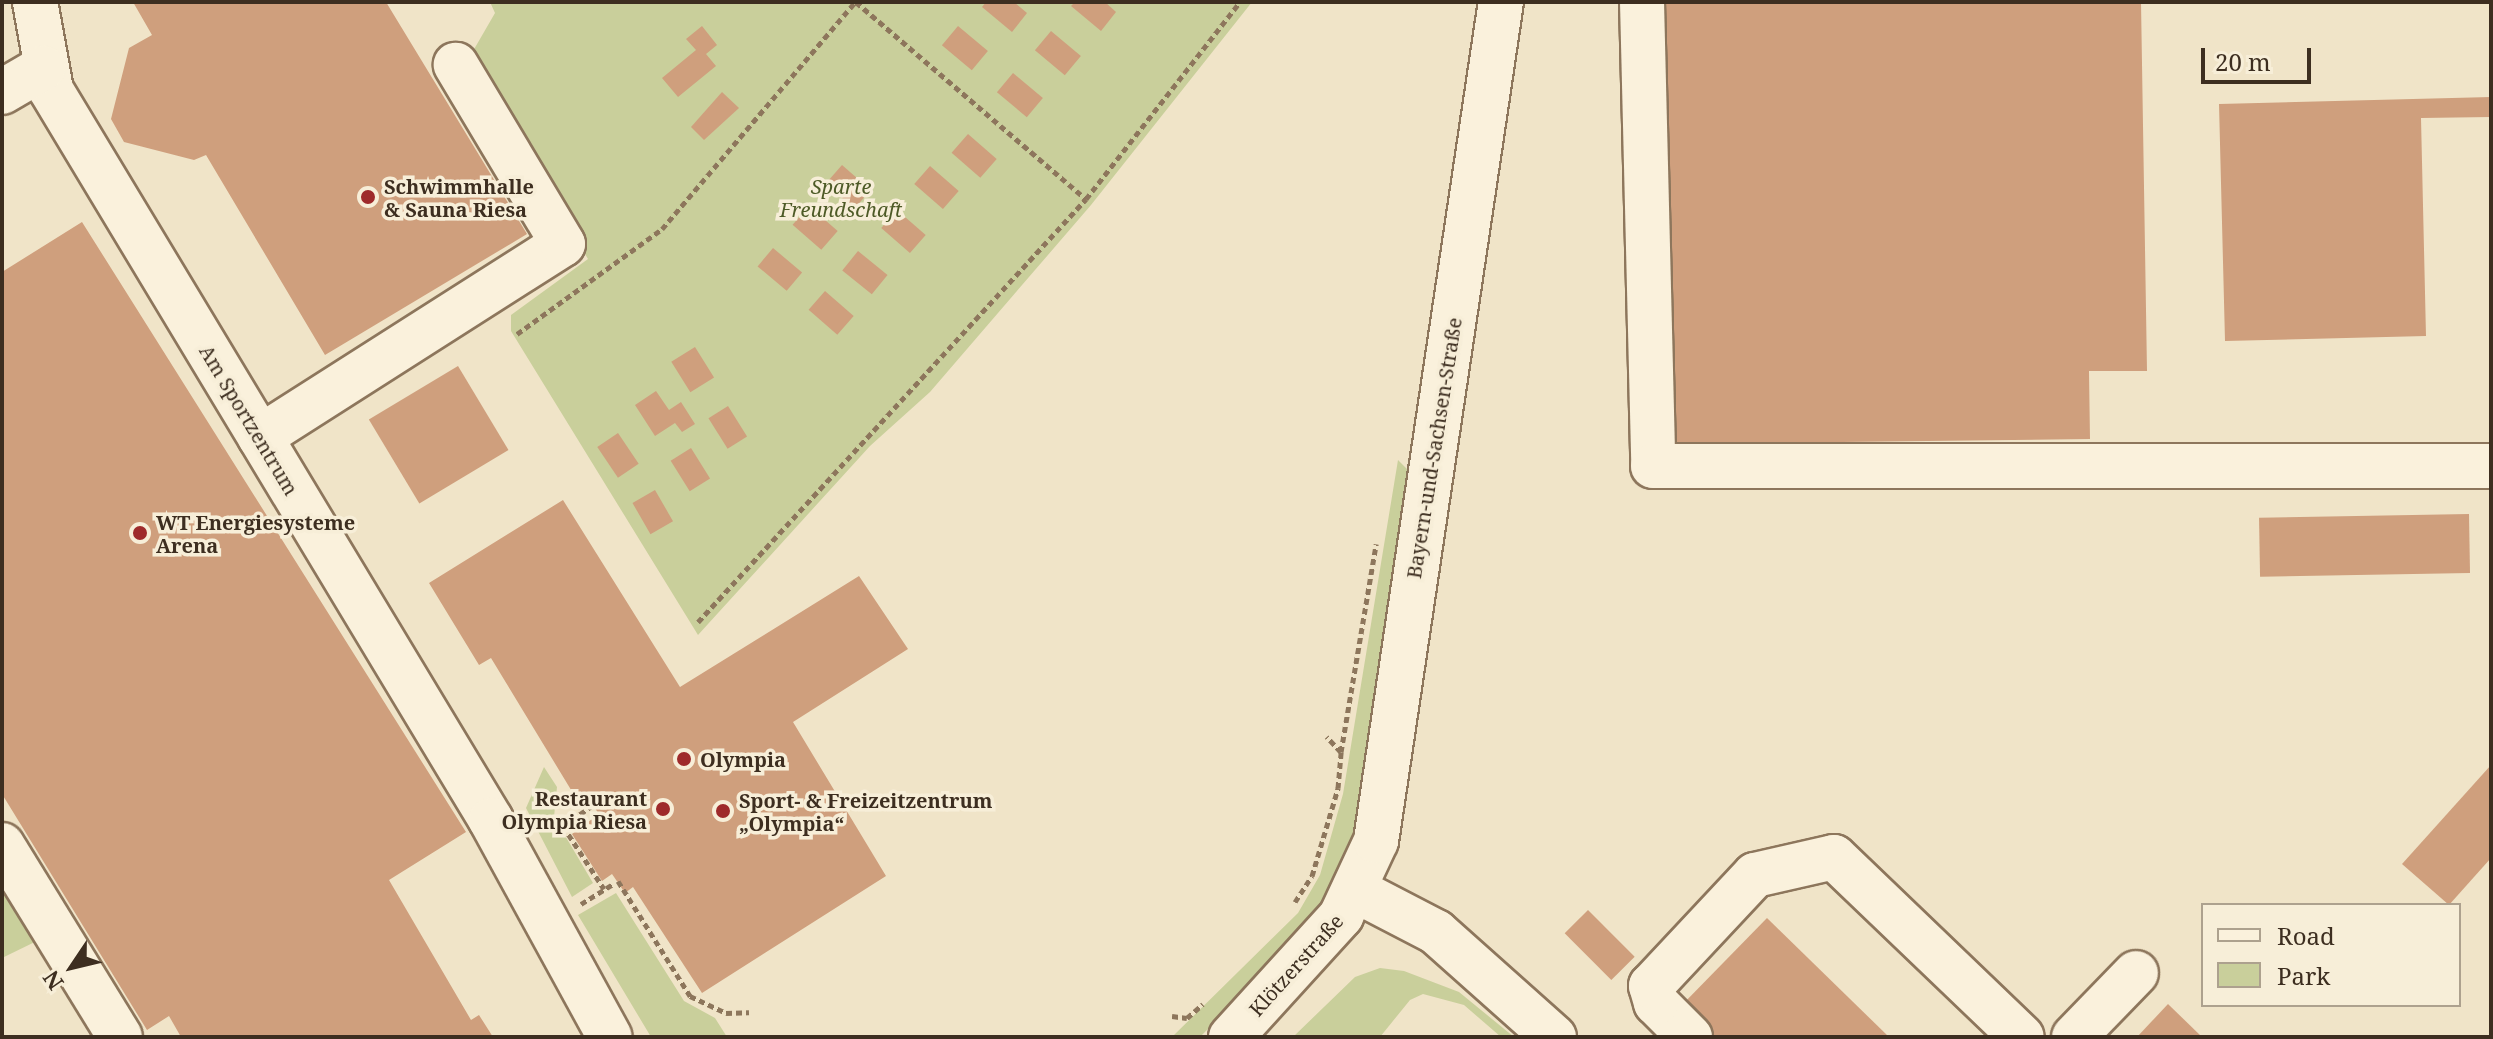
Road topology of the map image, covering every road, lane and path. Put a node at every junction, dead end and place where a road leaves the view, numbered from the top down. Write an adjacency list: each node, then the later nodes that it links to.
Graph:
1 (35, 2): 7 (street, Am Sportzentrum)
2 (855, 2): 9 (path); 10 (path)
3 (1240, 2): 9 (path)
4 (1501, 2): 18 (street, Bayern-und-Sachsen-Straße)
5 (1642, 2): 12 (street)
6 (456, 65): 11 (street)
7 (43, 68): 8 (street); 11 (street, Am Sportzentrum)
8 (2, 92)
9 (1086, 199): 13 (path)
10 (517, 334)
11 (260, 437): 26 (street, Am Sportzentrum)
12 (2491, 466)
13 (698, 622)
14 (1327, 737): 20 (path)
15 (593, 805): 17 (path)
16 (2, 845): 25 (street)
17 (604, 889): 19 (path); 23 (path)
18 (1357, 891): 27 (street, Klötzerstraße); 28 (street)
19 (578, 906)
20 (1292, 907)
21 (2136, 973): 31 (street)
22 (1210, 997): 24 (path)
23 (749, 1012)
24 (1172, 1016)
25 (120, 1037)
26 (610, 1037)
27 (1231, 1037)
28 (1554, 1037)
29 (1690, 1037): 30 (street)
30 (2022, 1037)
31 (2074, 1037)

